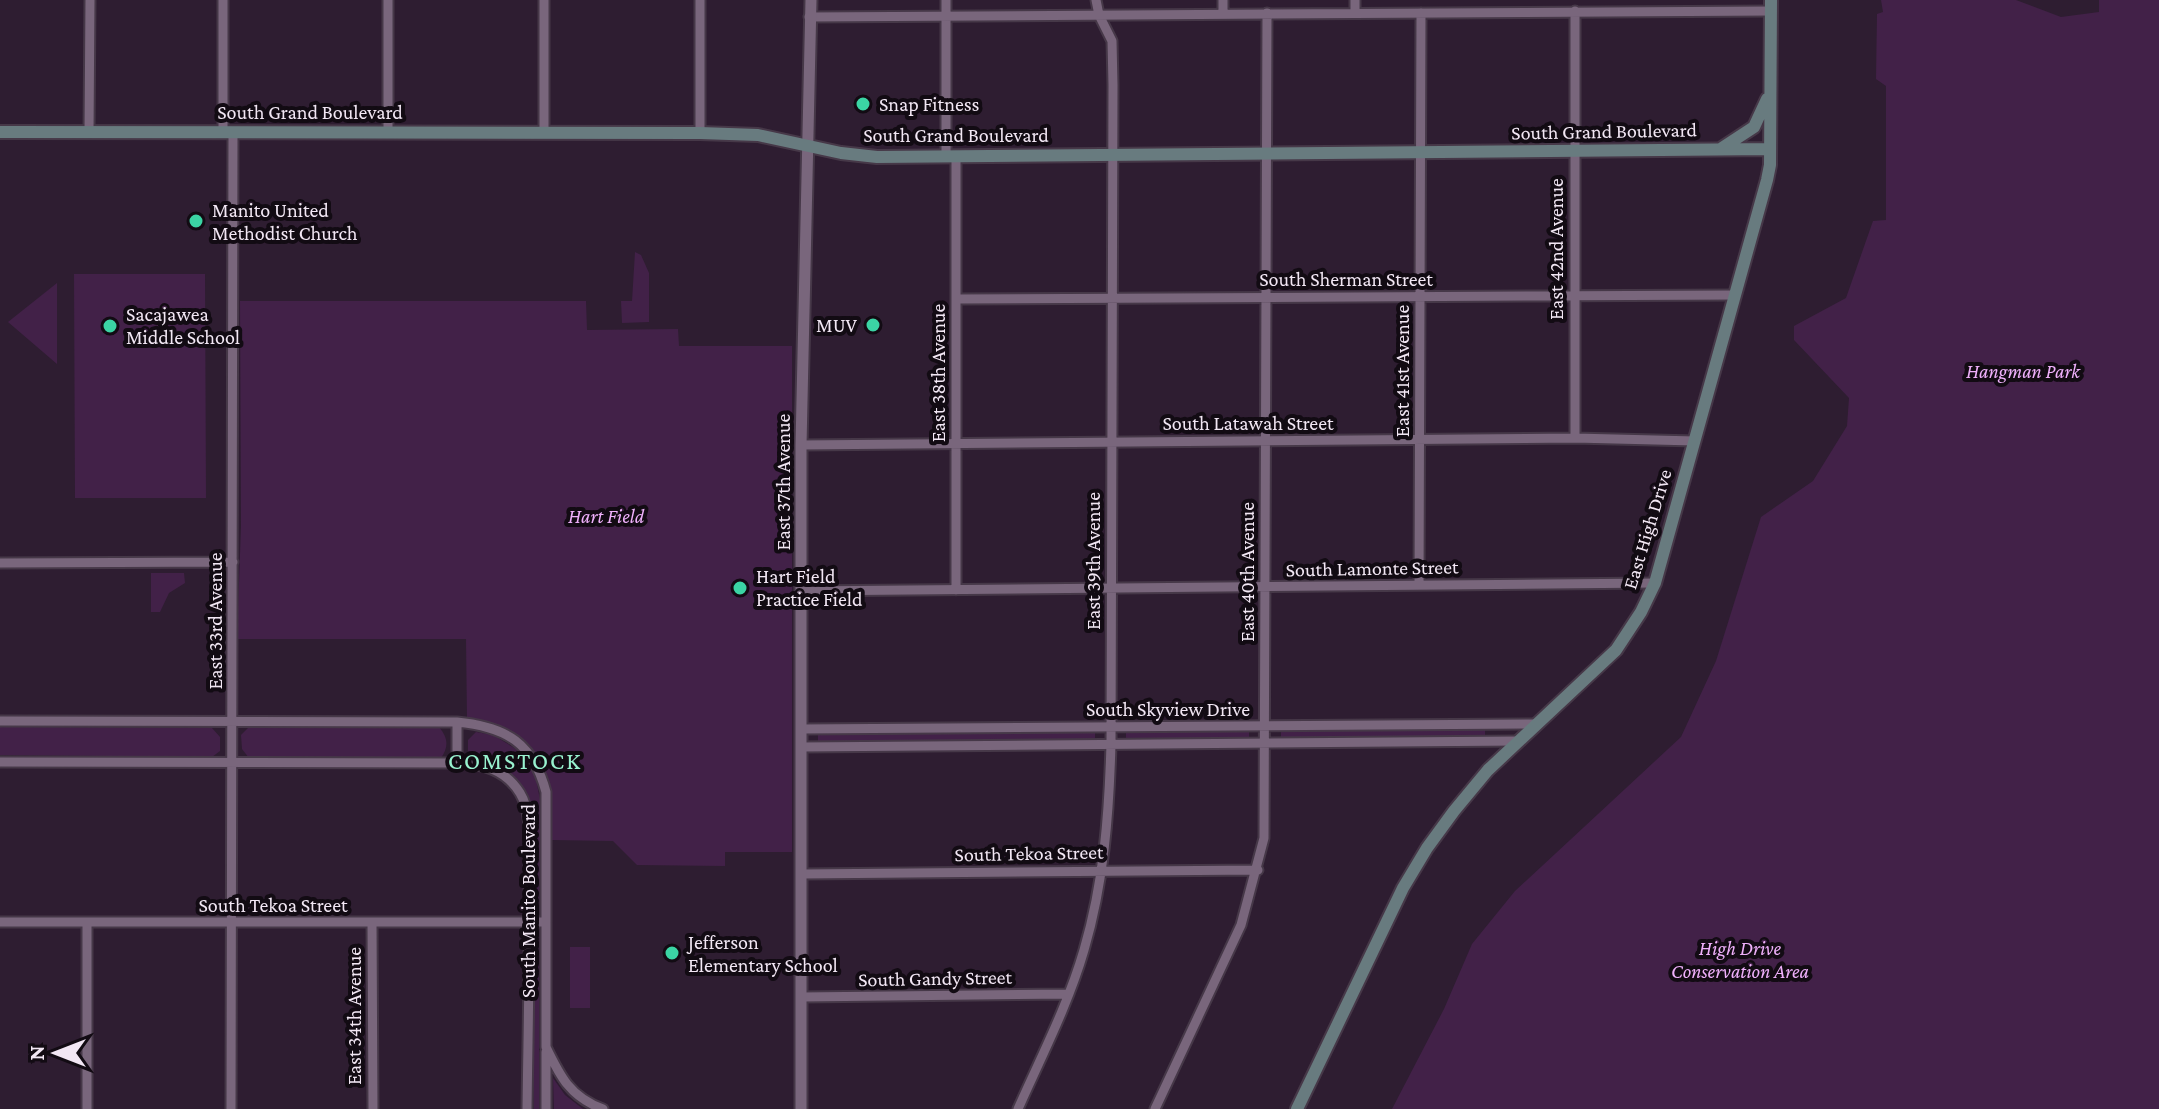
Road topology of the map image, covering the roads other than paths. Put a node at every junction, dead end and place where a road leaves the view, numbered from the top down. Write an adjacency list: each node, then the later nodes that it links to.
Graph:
1 (90, 0): 26 (street)
2 (223, 0): 27 (street, East 33rd Avenue)
3 (388, 0): 28 (street)
4 (544, 0): 29 (street)
5 (700, 0): 30 (street)
6 (811, 0): 23 (street, East 37th Avenue)
7 (946, 0): 22 (street, East 38th Avenue)
8 (1096, 0): 21 (street, East 39th Avenue)
9 (1223, 0): 20 (street)
10 (1355, 0): 18 (street)
11 (1462, 0): 16 (street)
12 (1616, 0): 15 (street)
13 (1771, 5): 15 (street); 24 (main road, East High Drive)
14 (1575, 11): 15 (street); 16 (street); 34 (street, East 42nd Avenue)
15 (1616, 11)
16 (1462, 12): 19 (street)
17 (1267, 13): 18 (street); 20 (street); 36 (street, East 40th Avenue)
18 (1355, 13): 19 (street)
19 (1421, 13): 35 (street, East 41st Avenue)
20 (1223, 14): 21 (street)
21 (1099, 15): 22 (street); 37 (street, East 39th Avenue)
22 (946, 16): 23 (street); 38 (street, East 38th Avenue)
23 (809, 17): 31 (street, East 37th Avenue)
24 (1771, 88): 32 (main road, East High Drive); 33 (main road)
25 (0, 132): 26 (main road, South Grand Boulevard)
26 (89, 132): 27 (main road, South Grand Boulevard)
27 (228, 132): 28 (main road, South Grand Boulevard); 52 (street, East 33rd Avenue)
28 (388, 132): 29 (main road, South Grand Boulevard)
29 (544, 133): 30 (main road, South Grand Boulevard)
30 (700, 133): 31 (main road, South Grand Boulevard)
31 (808, 145): 38 (main road, South Grand Boulevard); 51 (street, East 37th Avenue)
32 (1770, 149): 33 (main road, South Grand Boulevard); 40 (main road, East High Drive)
33 (1718, 150): 34 (main road, South Grand Boulevard)
34 (1574, 151): 35 (main road, South Grand Boulevard); 39 (street, East 42nd Avenue)
35 (1420, 153): 36 (main road, South Grand Boulevard); 41 (street, East 41st Avenue)
36 (1266, 154): 37 (main road, South Grand Boulevard); 43 (street, East 40th Avenue)
37 (1114, 155): 38 (main road, South Grand Boulevard); 42 (street, East 39th Avenue)
38 (951, 157): 44 (street, East 38th Avenue)
39 (1575, 295): 40 (street, South Sherman Street); 41 (street, South Sherman Street); 45 (street, East 42nd Avenue)
40 (1735, 295): 48 (main road, East High Drive)
41 (1420, 297): 43 (street, South Sherman Street); 46 (street, East 41st Avenue)
42 (1111, 298): 43 (street, South Sherman Street); 44 (street, South Sherman Street); 49 (street, East 39th Avenue)
43 (1265, 298): 47 (street, East 40th Avenue)
44 (956, 299): 50 (street, East 38th Avenue)
45 (1575, 438): 46 (street, South Latawah Street); 48 (street, South Latawah Street)
46 (1419, 440): 47 (street, South Latawah Street); 55 (street, East 41st Avenue)
47 (1266, 441): 49 (street, South Latawah Street); 56 (street, East 40th Avenue)
48 (1695, 441): 54 (main road, East High Drive)
49 (1111, 442): 50 (street, South Latawah Street); 57 (street, East 39th Avenue)
50 (956, 443): 51 (street, South Latawah Street); 58 (street, East 38th Avenue)
51 (801, 445): 59 (street, East 37th Avenue)
52 (233, 562): 53 (street); 61 (street, East 33rd Avenue)
53 (0, 563)
54 (1655, 583): 55 (street, South Lamonte Street); 63 (main road, East High Drive)
55 (1419, 585): 56 (street, South Lamonte Street)
56 (1264, 587): 57 (street, South Lamonte Street); 64 (street, East 40th Avenue)
57 (1111, 588): 58 (street, South Lamonte Street); 65 (street, East 39th Avenue)
58 (956, 590): 59 (street, South Lamonte Street)
59 (801, 591): 66 (street, East 37th Avenue)
60 (0, 721): 61 (street, South Manito Boulevard)
61 (233, 722): 62 (street, South Manito Boulevard); 72 (street, East 33rd Avenue)
62 (457, 722): 73 (street); 80 (street, South Manito Boulevard)
63 (1536, 724): 64 (street, South Skyview Drive); 67 (main road, East High Drive)
64 (1265, 726): 65 (street, South Skyview Drive); 69 (street, East 40th Avenue)
65 (1111, 727): 66 (street, South Skyview Drive); 68 (street, East 39th Avenue)
66 (801, 729): 70 (street, East 37th Avenue)
67 (1518, 741): 69 (street, South Skyview Drive); 95 (main road, East High Drive)
68 (1111, 744): 69 (street, South Skyview Drive); 70 (street, South Skyview Drive); 75 (street, East 39th Avenue)
69 (1266, 744): 74 (street, East 40th Avenue)
70 (801, 747): 76 (street, East 37th Avenue)
71 (0, 762): 72 (street, South Manito Boulevard)
72 (231, 763): 73 (street, South Manito Boulevard); 81 (street, East 33rd Avenue)
73 (457, 763): 79 (street, South Manito Boulevard)
74 (1258, 870): 75 (street, South Tekoa Street); 94 (street, East 40th Avenue)
75 (1103, 871): 76 (street, South Tekoa Street); 83 (street, East 39th Avenue)
76 (802, 874): 84 (street, East 37th Avenue)
77 (0, 922): 78 (street, South Tekoa Street)
78 (87, 922): 81 (street, South Tekoa Street); 86 (street)
79 (529, 922): 80 (street, South Tekoa Street); 82 (street, South Tekoa Street); 89 (street, South Manito Boulevard)
80 (546, 922): 85 (street, South Manito Boulevard)
81 (231, 923): 82 (street, South Tekoa Street); 87 (street, East 33rd Avenue)
82 (372, 923): 88 (street, East 34th Avenue)
83 (1068, 994): 84 (street, South Gandy Street); 93 (street, East 39th Avenue)
84 (802, 997): 92 (street, East 37th Avenue)
85 (546, 1047): 90 (street); 91 (street, South Manito Boulevard)
86 (87, 1109)
87 (231, 1109)
88 (373, 1109)
89 (527, 1109)
90 (546, 1109)
91 (603, 1109)
92 (801, 1109)
93 (1018, 1109)
94 (1155, 1109)
95 (1297, 1109)

